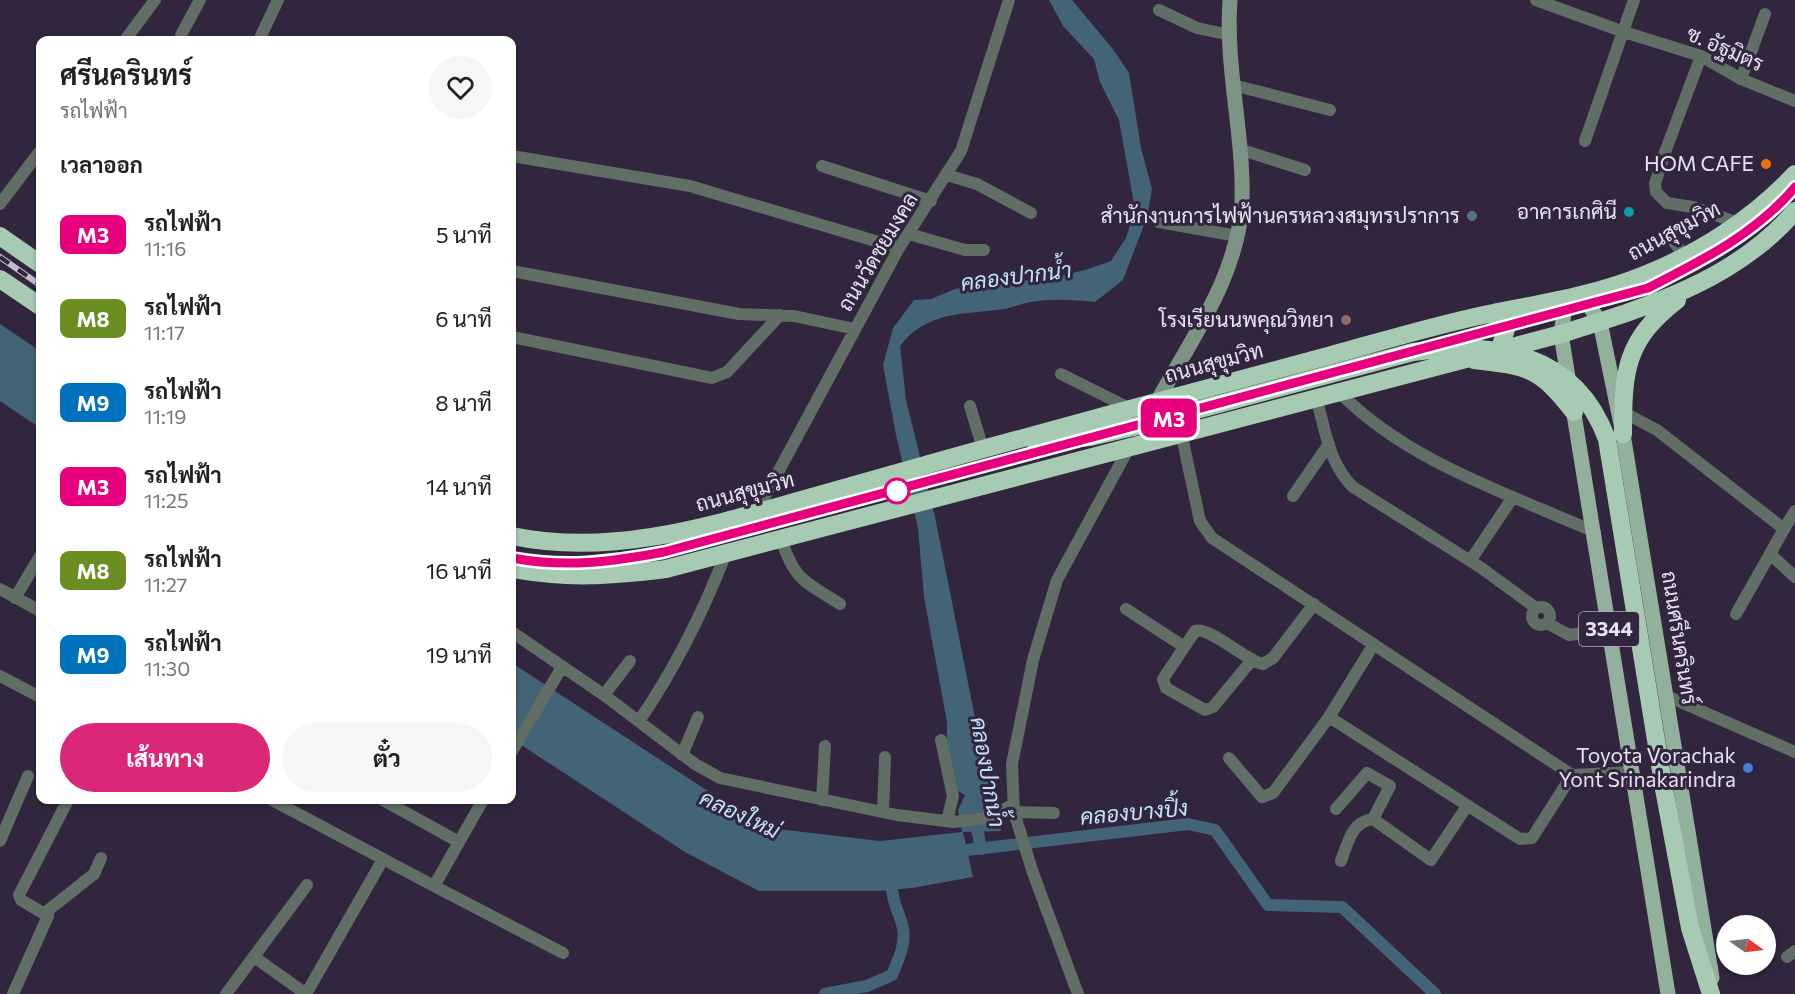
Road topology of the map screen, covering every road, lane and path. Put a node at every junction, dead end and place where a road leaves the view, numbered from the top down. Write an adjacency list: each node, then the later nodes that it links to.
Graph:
1 (155, 0): 12 (street)
2 (200, 0): 13 (street)
3 (278, 0): 14 (street)
4 (1009, 0): 27 (street, ถนนวัดชยมงคล)
5 (1230, 0): 11 (street)
6 (1536, 0): 10 (street, ซ. อัฐมิตร)
7 (1634, 0): 10 (street)
8 (1160, 10): 11 (street)
9 (1765, 14): 16 (street)
10 (1624, 32): 15 (street, ซ. อัฐมิตร); 20 (street)
11 (1230, 35): 17 (street)
12 (128, 36)
13 (181, 36)
14 (261, 36)
15 (1701, 56): 16 (street, ซ. อัฐมิตร); 33 (street)
16 (1741, 79): 18 (street, ซ. อัฐมิตร)
17 (1233, 85): 19 (street); 21 (street)
18 (1795, 101)
19 (1330, 110)
20 (1585, 141)
21 (1239, 149): 25 (street); 37 (street)
22 (36, 156): 29 (street)
23 (516, 157): 38 (street)
24 (822, 166): 28 (street)
25 (1305, 170)
26 (1795, 174): 33 (highway, ถนนสุขุมวิท)
27 (947, 175): 28 (street, ถนนวัดชยมงคล); 31 (street)
28 (931, 201): 35 (street, ถนนวัดชยมงคล)
29 (0, 204)
30 (1795, 211): 44 (highway)
31 (1031, 213)
32 (1159, 222): 37 (street)
33 (1738, 223): 40 (highway, ถนนสุขุมวิท)
34 (1667, 233): 40 (street)
35 (909, 234): 38 (street, ถนนวัดชยมงคล); 39 (street)
36 (0, 236): 41 (highway)
37 (1237, 236): 58 (street)
38 (898, 248): 50 (street, ถนนวัดชยมงคล)
39 (984, 250)
40 (1684, 255): 44 (highway); 45 (highway, ถนนสุขุมวิท)
41 (36, 261)
42 (516, 272): 48 (street)
43 (0, 279): 46 (highway)
44 (1693, 288): 49 (highway); 61 (highway)
45 (1574, 297): 47 (highway, ถนนสุขุมวิท); 49 (main road, ถนนศรีนครินทร์ / 3344); 51 (main road, 3344)
46 (36, 303)
47 (1491, 314): 53 (highway); 58 (highway, ถนนสุขุมวิท)
48 (780, 315): 50 (street); 52 (street)
49 (1600, 322): 51 (highway); 64 (main road, ถนนศรีนครินทร์ / 3344)
50 (855, 328): 73 (street, ถนนวัดชยมงคล)
51 (1561, 334): 53 (highway); 60 (main road, 3344)
52 (516, 338)
53 (1500, 349): 54 (highway)
54 (1464, 359): 56 (highway); 60 (highway)
55 (1061, 374): 62 (street)
56 (1339, 392): 57 (highway); 71 (street)
57 (1316, 397): 63 (highway); 65 (street)
58 (1157, 402): 62 (highway, ถนนสุขุมวิท)
59 (970, 406): 67 (street)
60 (1574, 412): 68 (main road, 3344)
61 (1623, 412): 64 (highway); 74 (street)
62 (1132, 418): 67 (highway, ถนนสุขุมวิท); 142 (highway, bridge)
63 (1181, 432): 66 (highway); 87 (street)
64 (1623, 434): 69 (main road, ถนนศรีนครินทร์ / 3344)
65 (1329, 444): 70 (street); 80 (street)
66 (1130, 446): 77 (highway); 122 (street)
67 (983, 449): 73 (highway, ถนนสุขุมวิท)
68 (1587, 486): 69 (main road); 75 (main road, 3344)
69 (1632, 486): 101 (main road, ถนนศรีนครินทร์ / 3344)
70 (1293, 496)
71 (1513, 497): 75 (street); 80 (street)
72 (1795, 511): 74 (street)
73 (756, 513): 76 (highway, ถนนสุขุมวิท)
74 (1784, 529): 79 (street)
75 (1594, 532): 91 (main road, 3344)
76 (516, 536)
77 (781, 538): 78 (highway); 86 (street)
78 (726, 553): 82 (highway); 104 (street)
79 (1770, 554): 83 (street); 90 (street)
80 (1470, 561): 91 (street)
81 (36, 563): 85 (street)
82 (516, 570)
83 (1795, 577)
84 (0, 589): 85 (street)
85 (15, 598): 88 (street)
86 (840, 604)
87 (1314, 604): 93 (street); 95 (street)
88 (36, 609)
89 (1126, 609): 94 (street)
90 (1736, 614)
91 (1609, 629): 112 (main road, 3344)
92 (516, 635): 97 (street)
93 (1374, 644): 103 (street); 113 (street)
94 (1183, 646): 95 (street); 95 (street)
95 (1252, 660)
96 (630, 661): 100 (street)
97 (562, 667): 100 (street); 106 (street)
98 (2, 682): 99 (street)
99 (36, 695)
100 (604, 695): 104 (street)
101 (1667, 696): 108 (street); 142 (main road, ถนนศรีนครินทร์ / 3344)
102 (698, 717): 109 (street)
103 (1329, 717): 111 (street); 120 (street)
104 (639, 721): 109 (street)
105 (941, 740): 126 (street)
106 (516, 744)
107 (825, 746): 115 (street)
108 (1795, 752)
109 (682, 755): 115 (street)
110 (885, 757): 123 (street)
111 (1229, 758)
112 (1632, 772): 113 (street); 141 (main road, 3344)
113 (1572, 775): 120 (street)
114 (28, 776): 127 (street)
115 (822, 800): 123 (street)
116 (66, 804): 134 (street)
117 (279, 804): 130 (street)
118 (390, 804): 128 (street)
119 (481, 804): 128 (street)
120 (1467, 806): 125 (street)
121 (1336, 809): 125 (street)
122 (1012, 811): 124 (street); 126 (street); 140 (street)
123 (883, 812): 126 (street)
124 (1054, 813)
125 (1373, 819): 131 (street)
126 (950, 821)
127 (0, 841)
128 (459, 842): 133 (street)
129 (101, 858): 134 (street)
130 (382, 861): 133 (street); 139 (street)
131 (1341, 861)
132 (307, 885): 136 (street)
133 (434, 886): 135 (street)
134 (46, 912): 137 (street)
135 (563, 953)
136 (254, 957): 138 (street); 139 (street)
137 (13, 994)
138 (226, 994)
139 (306, 994)
140 (1078, 994)
141 (1668, 994)
142 (1713, 994)

